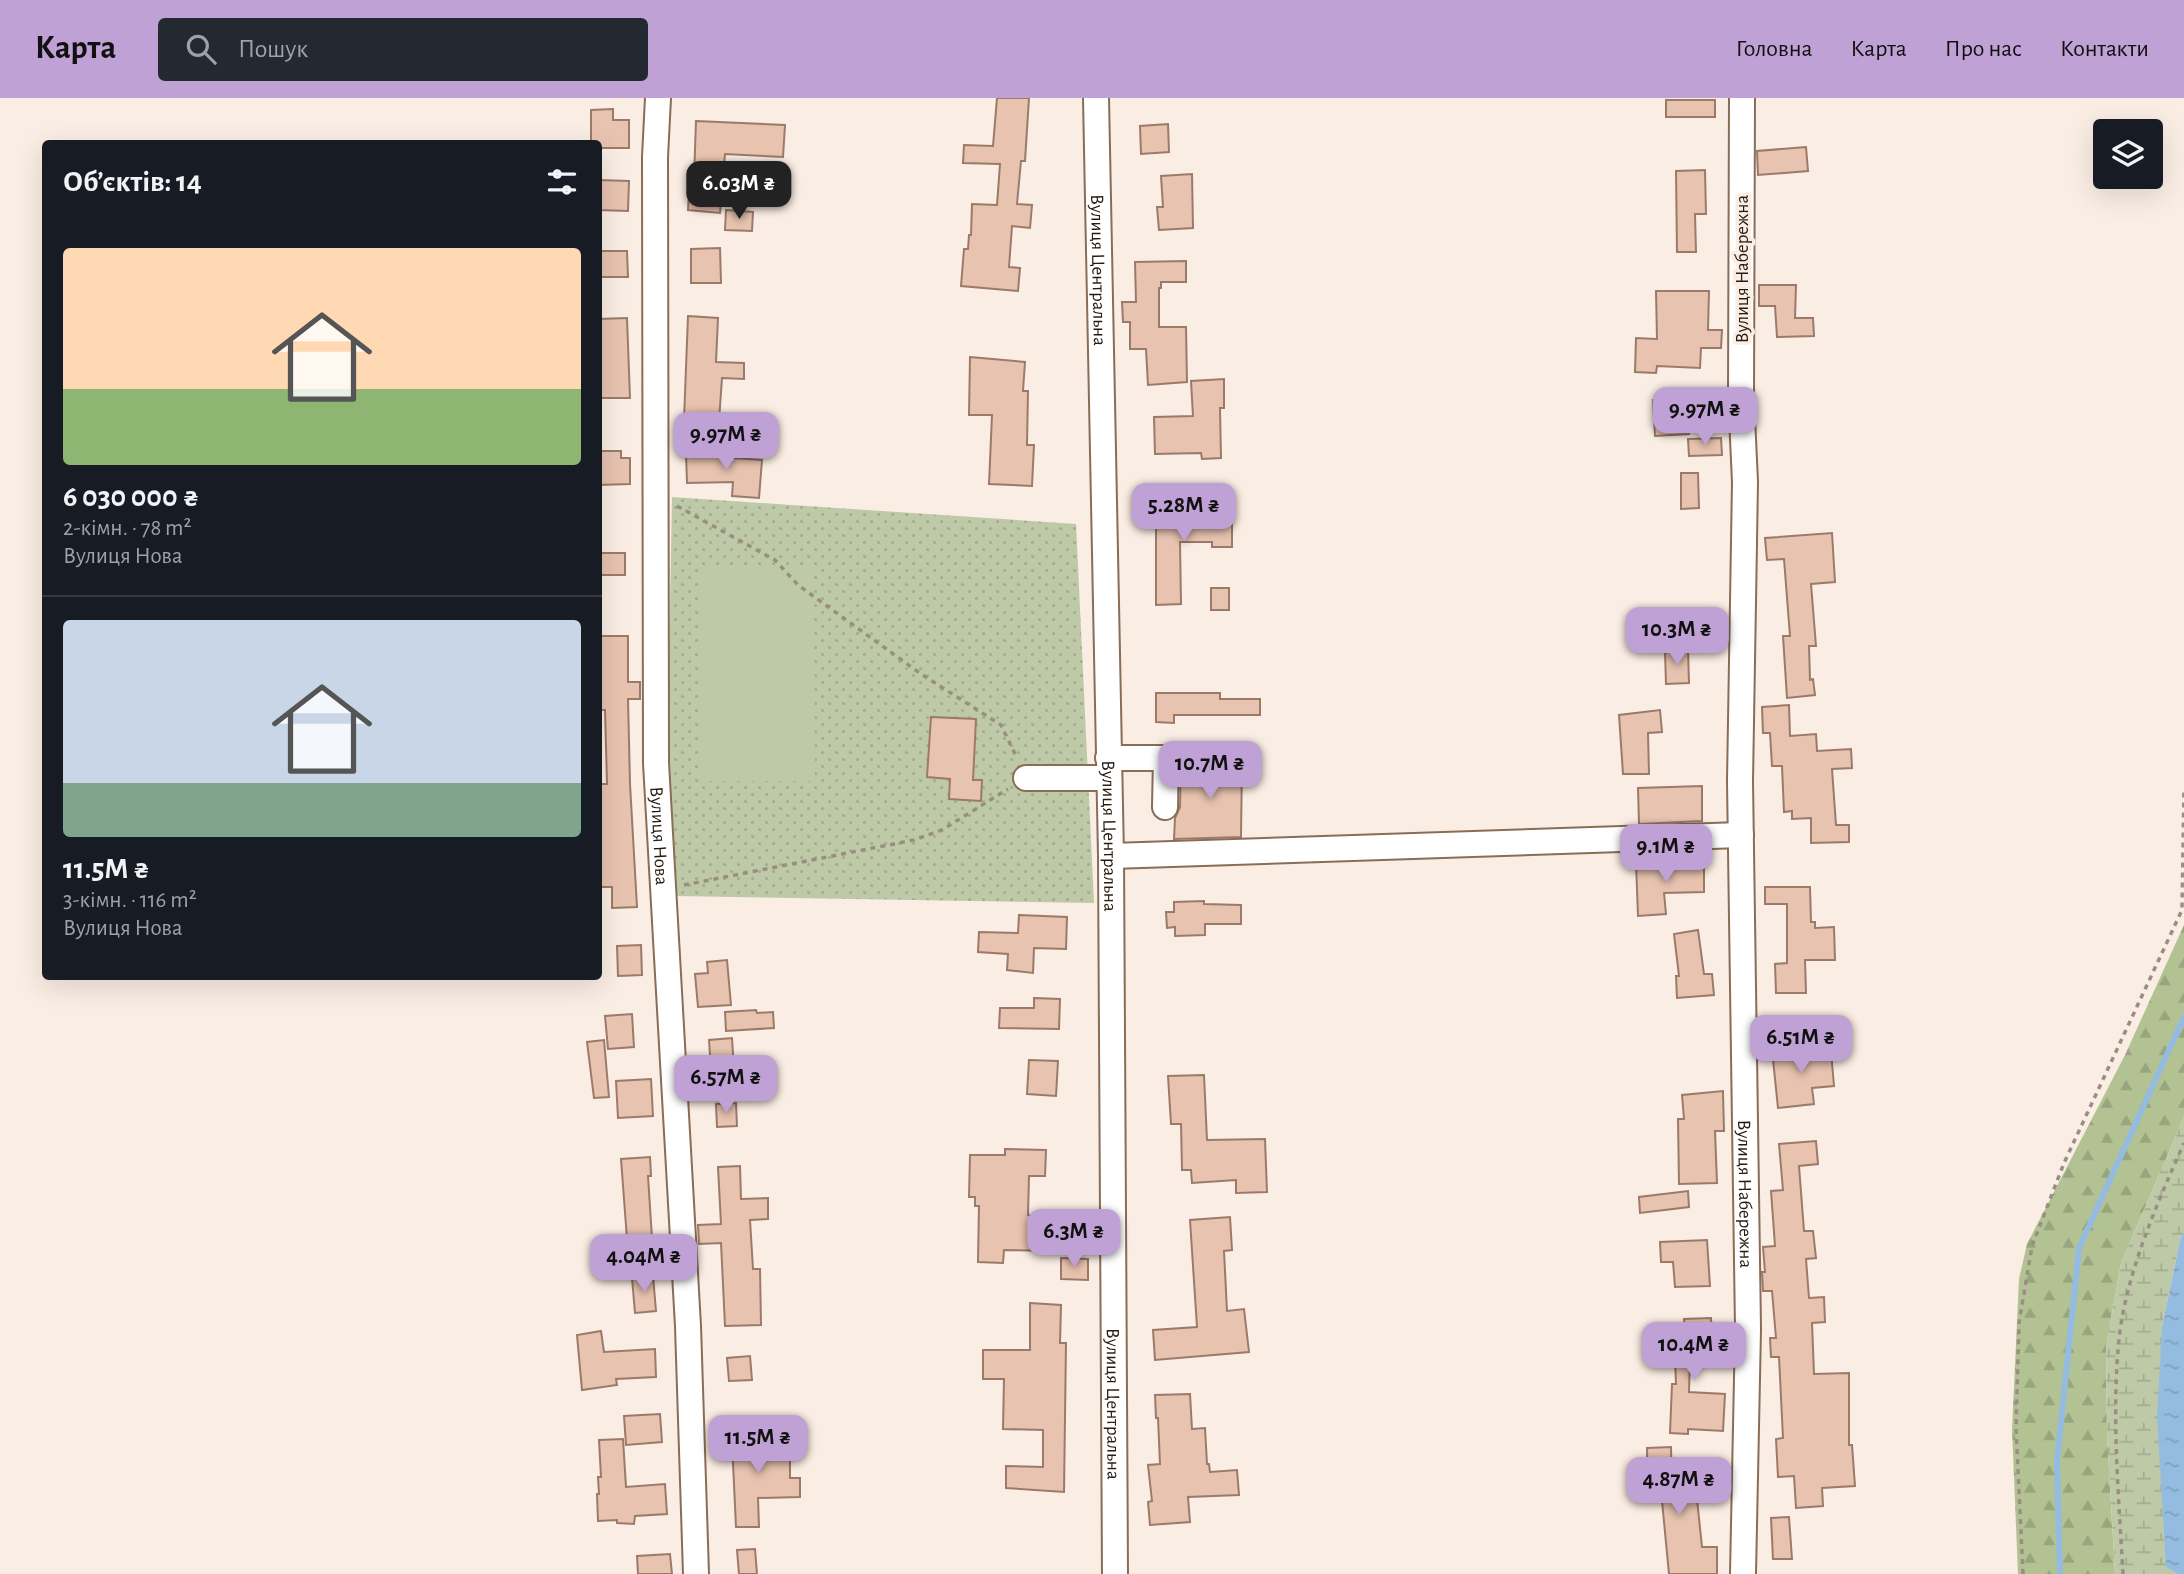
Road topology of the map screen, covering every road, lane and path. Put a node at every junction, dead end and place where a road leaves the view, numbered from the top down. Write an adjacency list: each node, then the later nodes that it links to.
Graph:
1 (658, 98): 4 (street, Вулиця Нова)
2 (1096, 98): 5 (street, Вулиця Центральна)
3 (1742, 98): 9 (street, Вулиця Набережна)
4 (656, 496): 6 (path); 11 (street, Вулиця Нова)
5 (1109, 768): 6 (street); 8 (street); 10 (street, Вулиця Центральна)
6 (1026, 778): 11 (path)
7 (2184, 789): 16 (path)
8 (1165, 807)
9 (1741, 835): 10 (street); 15 (street, Вулиця Набережна)
10 (1111, 856): 14 (street, Вулиця Центральна)
11 (663, 889): 13 (street, Вулиця Нова)
12 (2184, 1143): 17 (path)
13 (696, 1574)
14 (1115, 1574)
15 (1743, 1574)
16 (2023, 1574)
17 (2123, 1574)

